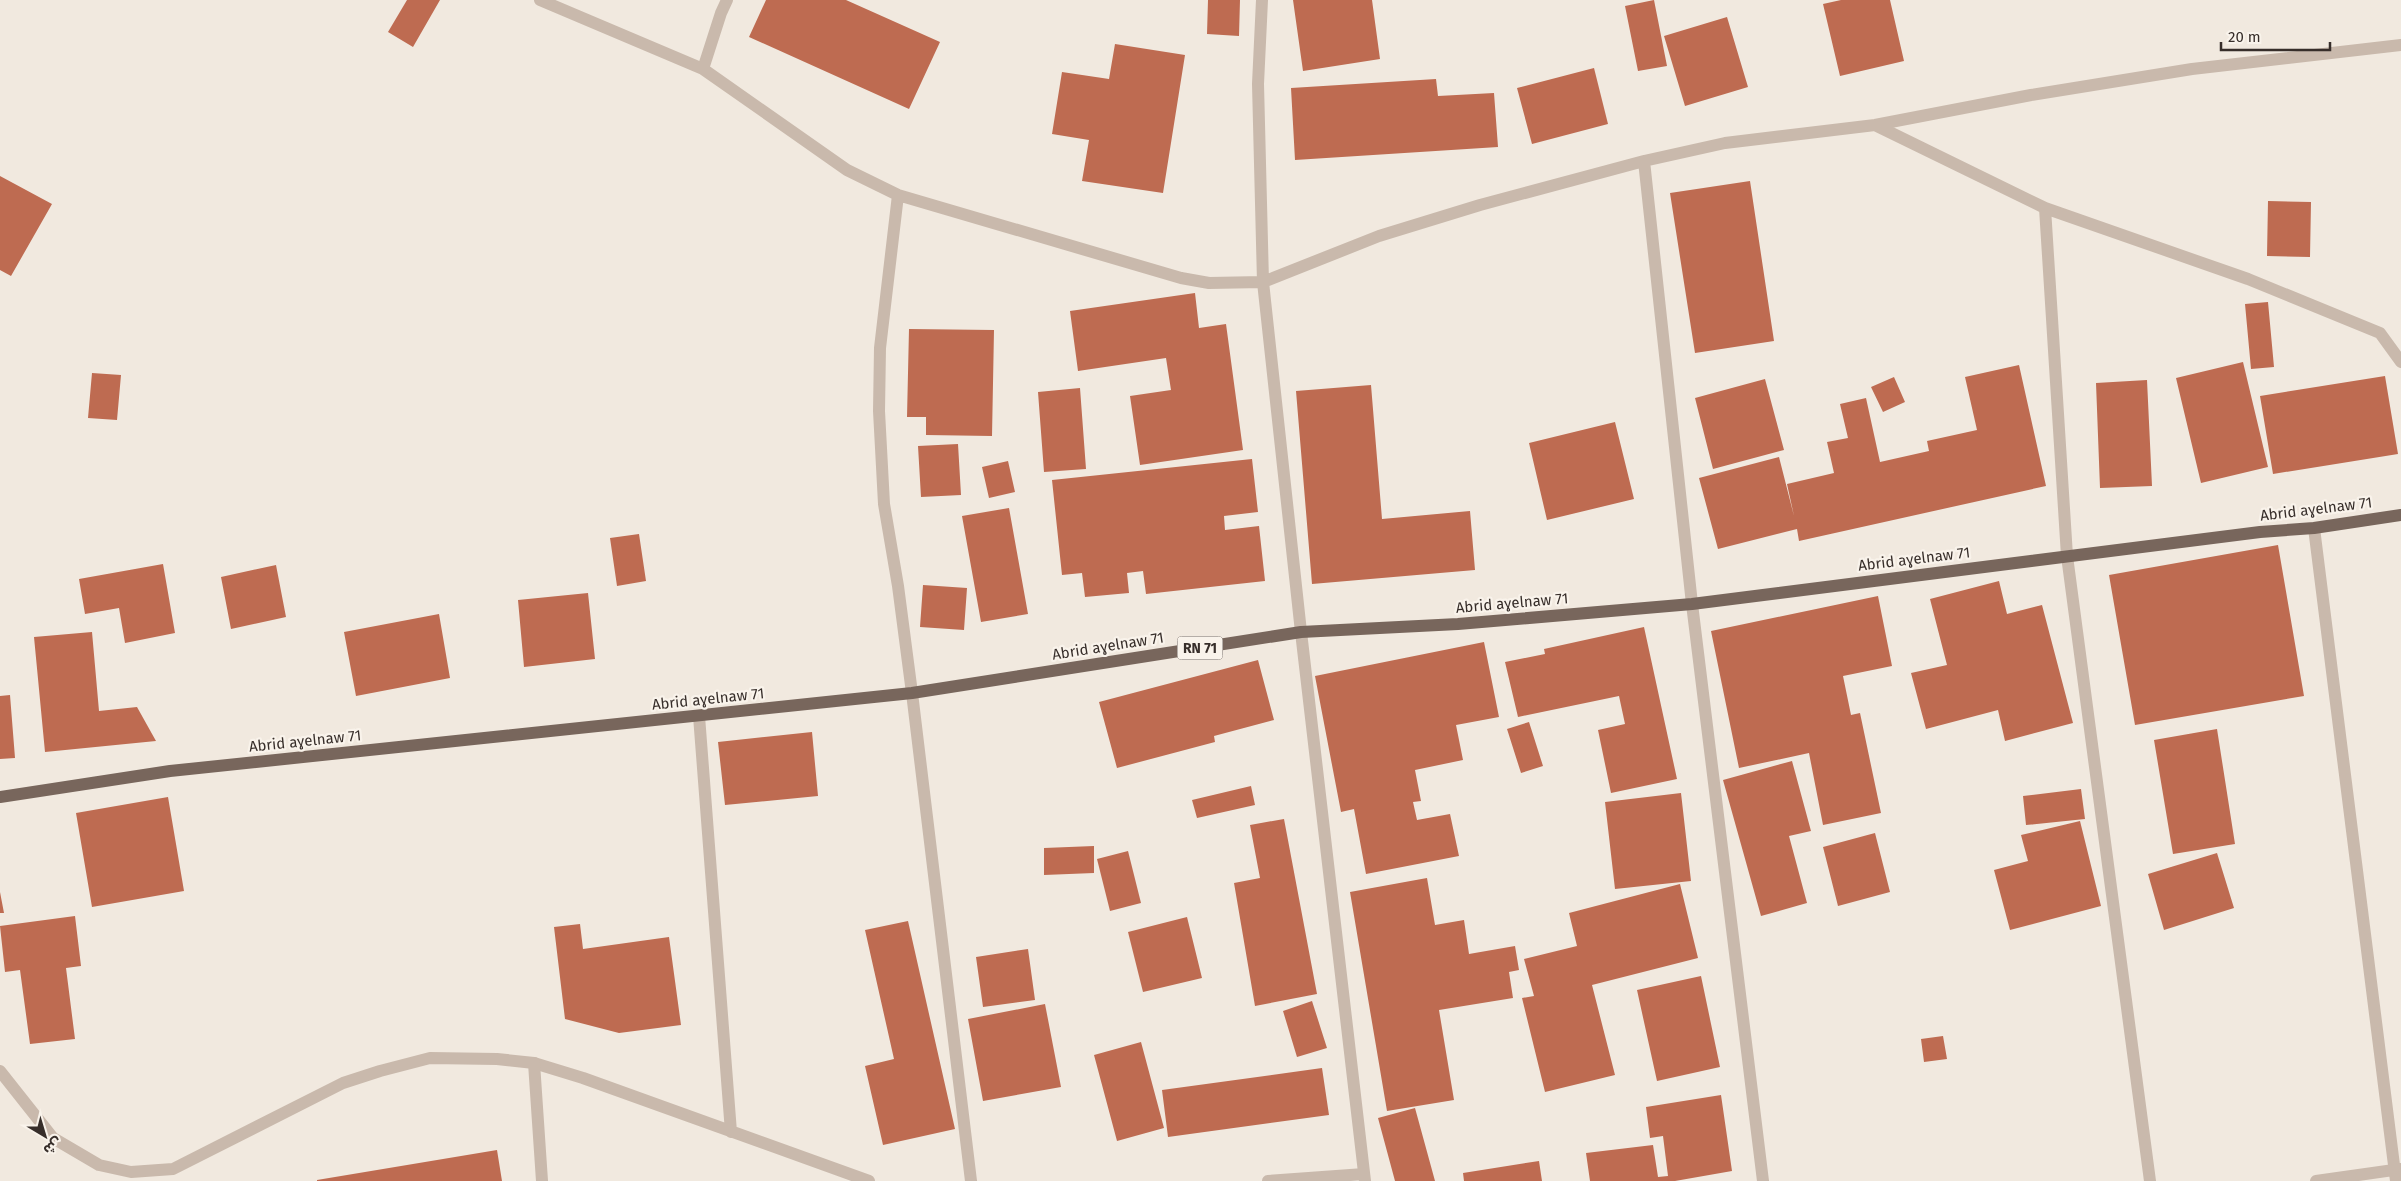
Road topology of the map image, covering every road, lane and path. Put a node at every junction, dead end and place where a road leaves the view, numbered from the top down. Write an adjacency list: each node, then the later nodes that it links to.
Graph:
1 (540, 0): 5 (street)
2 (727, 0): 5 (street)
3 (1262, 0): 10 (street)
4 (2401, 45): 6 (street)
5 (704, 69): 8 (street)
6 (1875, 125): 7 (street); 9 (street)
7 (1644, 161): 10 (street); 15 (street)
8 (898, 195): 10 (street); 17 (street)
9 (2045, 208): 11 (street); 14 (street)
10 (1263, 282): 16 (street)
11 (2401, 362)
12 (2401, 515): 13 (main road, Abrid aɣelnaw 71 / RN 71)
13 (2314, 528): 14 (main road, Abrid aɣelnaw 71 / RN 71); 23 (street)
14 (2067, 556): 15 (main road, Abrid aɣelnaw 71 / RN 71); 30 (street)
15 (1692, 604): 16 (main road, Abrid aɣelnaw 71 / RN 71); 29 (street)
16 (1301, 632): 17 (main road, Abrid aɣelnaw 71 / RN 71); 24 (street)
17 (912, 693): 18 (main road, Abrid aɣelnaw 71 / RN 71); 27 (street)
18 (699, 716): 19 (main road, Abrid aɣelnaw 71 / RN 71); 22 (street)
19 (0, 797)
20 (534, 1063): 21 (street); 22 (street); 25 (street)
21 (0, 1071)
22 (732, 1132): 26 (street)
23 (2397, 1173): 31 (street)
24 (1364, 1177): 28 (street)
25 (542, 1181)
26 (869, 1181)
27 (971, 1181)
28 (1268, 1181)
29 (1763, 1181)
30 (2150, 1181)
31 (2316, 1181)

